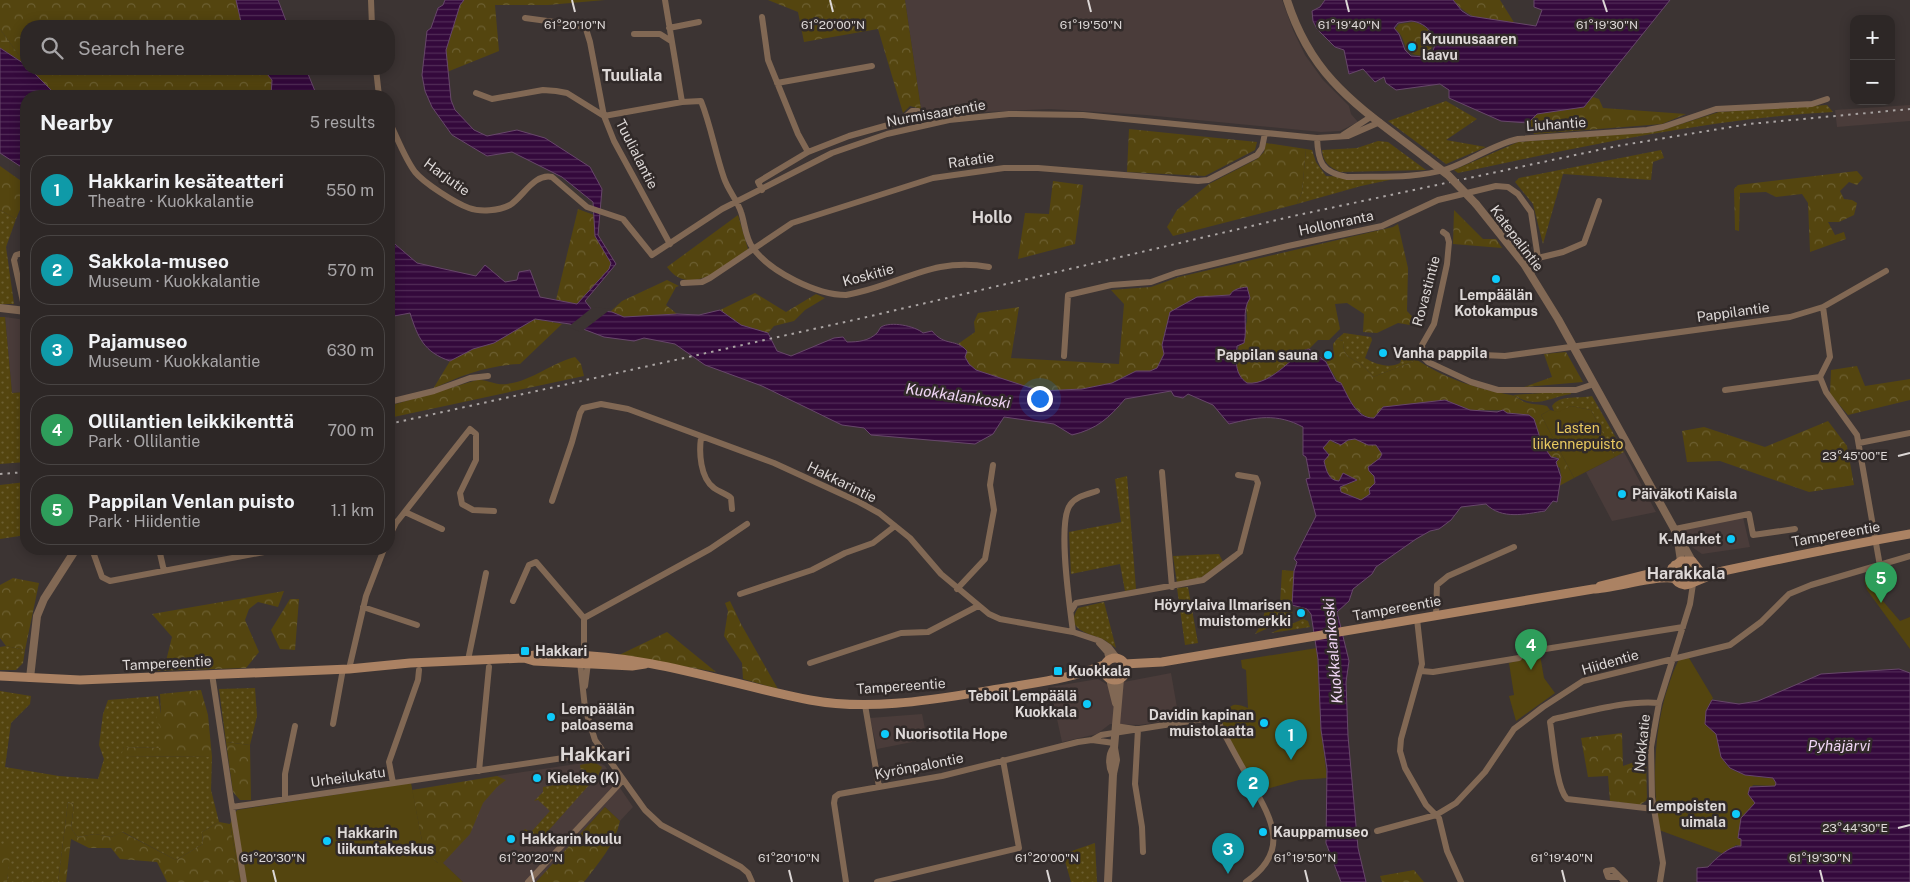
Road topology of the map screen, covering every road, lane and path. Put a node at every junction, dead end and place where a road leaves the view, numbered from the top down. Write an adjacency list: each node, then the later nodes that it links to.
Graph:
1 (371, 0): 6 (street)
2 (666, 0): 8 (street)
3 (1287, 0): 19 (street, Katepalintie)
4 (762, 17): 13 (street)
5 (526, 18): 18 (street)
6 (372, 20)
7 (699, 22): 8 (street)
8 (669, 28): 10 (street)
9 (634, 34): 10 (street)
10 (672, 41): 17 (street)
11 (872, 66): 13 (street)
12 (377, 75): 14 (street)
13 (777, 84): 26 (street)
14 (378, 90)
15 (476, 93): 18 (street, Tuulialantie)
16 (1827, 99): 25 (street, Liuhantie)
17 (682, 102): 18 (street); 29 (street, Koskitie)
18 (604, 116): 31 (street, Tuulialantie)
19 (1372, 116): 20 (street, Katepalintie); 24 (street)
20 (1380, 122): 24 (street, Nurmisaarentie); 38 (street, Katepalintie, bridge)
21 (924, 125): 23 (street, Nurmisaarentie); 26 (street); 27 (street, Nurmisaarentie)
22 (395, 133): 34 (street, Harjutie)
23 (1264, 133): 25 (street, Nurmisaarentie); 32 (street, Ratatie)
24 (1340, 137): 25 (street, Nurmisaarentie)
25 (1317, 138)
26 (808, 152): 27 (street)
27 (762, 190): 29 (street, Nurmisaarentie)
28 (1600, 200): 35 (street)
29 (736, 203): 31 (street, Nurmisaarentie); 32 (street, Koskitie)
30 (1443, 232): 49 (street, Rovastintie)
31 (670, 244): 34 (street, Nurmisaarentie)
32 (753, 248): 36 (street, Koskitie); 39 (street, Ratatie)
33 (20, 254): 40 (street)
34 (655, 255)
35 (1538, 258): 38 (street); 46 (street, Hollonranta)
36 (989, 267)
37 (1886, 271): 41 (street, Pappilantie)
38 (1530, 274): 44 (street, Katepalintie)
39 (683, 283)
40 (20, 286)
41 (1823, 307): 44 (street, Pappilantie); 48 (street)
42 (0, 308): 43 (street)
43 (20, 310)
44 (1573, 345): 45 (street, Pappilantie); 49 (street, Katepalintie)
45 (1483, 355)
46 (1064, 356)
47 (488, 376): 51 (street)
48 (1820, 377): 50 (street); 54 (street)
49 (1594, 384): 68 (street, Katepalintie)
50 (1725, 390)
51 (395, 401)
52 (1910, 433): 54 (street)
53 (701, 438): 59 (street, Hakkarintie); 60 (street); 65 (street, Hakkarintie)
54 (1859, 443): 70 (street)
55 (993, 464): 87 (street)
56 (1162, 472): 86 (street)
57 (1238, 474): 86 (street)
58 (1097, 491): 94 (street)
59 (552, 501)
60 (732, 509)
61 (494, 511): 62 (street)
62 (405, 512): 63 (street); 66 (street)
63 (396, 523)
64 (747, 524): 96 (street)
65 (896, 526): 87 (street, Hakkarintie); 89 (street)
66 (442, 529)
67 (1795, 529): 68 (street)
68 (1676, 531): 79 (street, Katepalintie); 80 (street, Katepalintie)
69 (1910, 534): 70 (main road, Tampereentie)
70 (1875, 541): 78 (main road, Tampereentie); 81 (street)
71 (1514, 547): 95 (street)
72 (72, 555): 118 (street)
73 (94, 555): 82 (street)
74 (160, 555): 82 (street)
75 (248, 555): 82 (street)
76 (382, 555): 92 (street)
77 (1910, 556): 81 (street, Hiidentie)
78 (1767, 560): 80 (main road, Tampereentie); 85 (main road, Tampereentie)
79 (1678, 563): 80 (main road); 84 (main road); 88 (main road, Tampereentie)
80 (1695, 564): 85 (main road)
81 (1880, 566): 104 (street, Hiidentie)
82 (164, 571)
83 (486, 573): 105 (street)
84 (1679, 582): 85 (main road); 88 (main road, Tampereentie); 93 (street, Nokkatie)
85 (1694, 582): 93 (street, Nokkatie)
86 (1172, 587): 94 (street)
87 (957, 589): 91 (street, Hakkarintie)
88 (1593, 589): 95 (main road, Tampereentie)
89 (740, 594)
90 (514, 601): 96 (street)
91 (978, 606): 100 (street, Hakkarintie); 108 (street)
92 (363, 607): 98 (street); 110 (street)
93 (1688, 610): 99 (street, Nokkatie)
94 (1071, 611): 100 (street)
95 (1436, 615): 97 (main road, Tampereentie)
96 (584, 618): 106 (street)
97 (1417, 619): 109 (main road, Tampereentie); 114 (street)
98 (417, 625)
99 (1683, 627): 102 (street); 104 (street, Nokkatie)
100 (1073, 632): 101 (street, Hakkarintie)
101 (1096, 641): 107 (street, Hakkarintie); 113 (street)
102 (1539, 650)
103 (1519, 658): 114 (street)
104 (1674, 658): 119 (street, Nokkatie); 137 (street, Hiidentie)
105 (468, 660): 106 (main road, Tampereentie); 110 (main road, Tampereentie)
106 (584, 660): 120 (main road, Tampereentie); 128 (street)
107 (1122, 662): 109 (main road, Tampereentie); 113 (main road, Tampereentie); 117 (main road)
108 (810, 663)
109 (1147, 665): 117 (main road, Tampereentie)
110 (344, 667): 115 (main road, Tampereentie); 122 (street)
111 (489, 667): 130 (street)
112 (420, 670): 132 (street)
113 (1107, 670): 117 (main road); 120 (main road, Tampereentie); 121 (street)
114 (1421, 671): 137 (street)
115 (212, 674): 118 (main road, Tampereentie); 135 (street)
116 (0, 676): 118 (main road, Tampereentie)
117 (1122, 676): 121 (street)
118 (30, 678)
119 (1659, 703): 136 (street, Nokkatie); 136 (street)
120 (866, 704): 133 (street)
121 (1117, 705): 125 (street)
122 (333, 724)
123 (295, 726): 134 (street)
124 (1137, 729): 125 (street); 139 (street); 147 (street)
125 (1115, 730): 126 (street, Kyrönpalontie); 127 (street)
126 (1092, 740): 127 (street, Kyrönpalontie); 129 (street, Kyrönpalontie)
127 (1114, 745): 146 (street)
128 (600, 747): 130 (street, Urheilukatu); 131 (street)
129 (1003, 760): 133 (street, Kyrönpalontie); 145 (street)
130 (480, 771): 132 (street, Urheilukatu)
131 (622, 780): 142 (street); 143 (street)
132 (393, 783): 134 (street, Urheilukatu)
133 (879, 786): 144 (street, Kyrönpalontie)
134 (285, 799): 135 (street, Urheilukatu)
135 (232, 807): 141 (street)
136 (1654, 809): 150 (street, Nokkatie)
137 (1436, 815): 138 (street, Hiidentie); 148 (street)
138 (1377, 831)
139 (1143, 852)
140 (1619, 878): 149 (street)
141 (244, 882)
142 (528, 882)
143 (752, 882)
144 (846, 882)
145 (877, 882)
146 (1108, 882)
147 (1246, 882)
148 (1461, 882)
149 (1625, 882)
150 (1660, 882)

